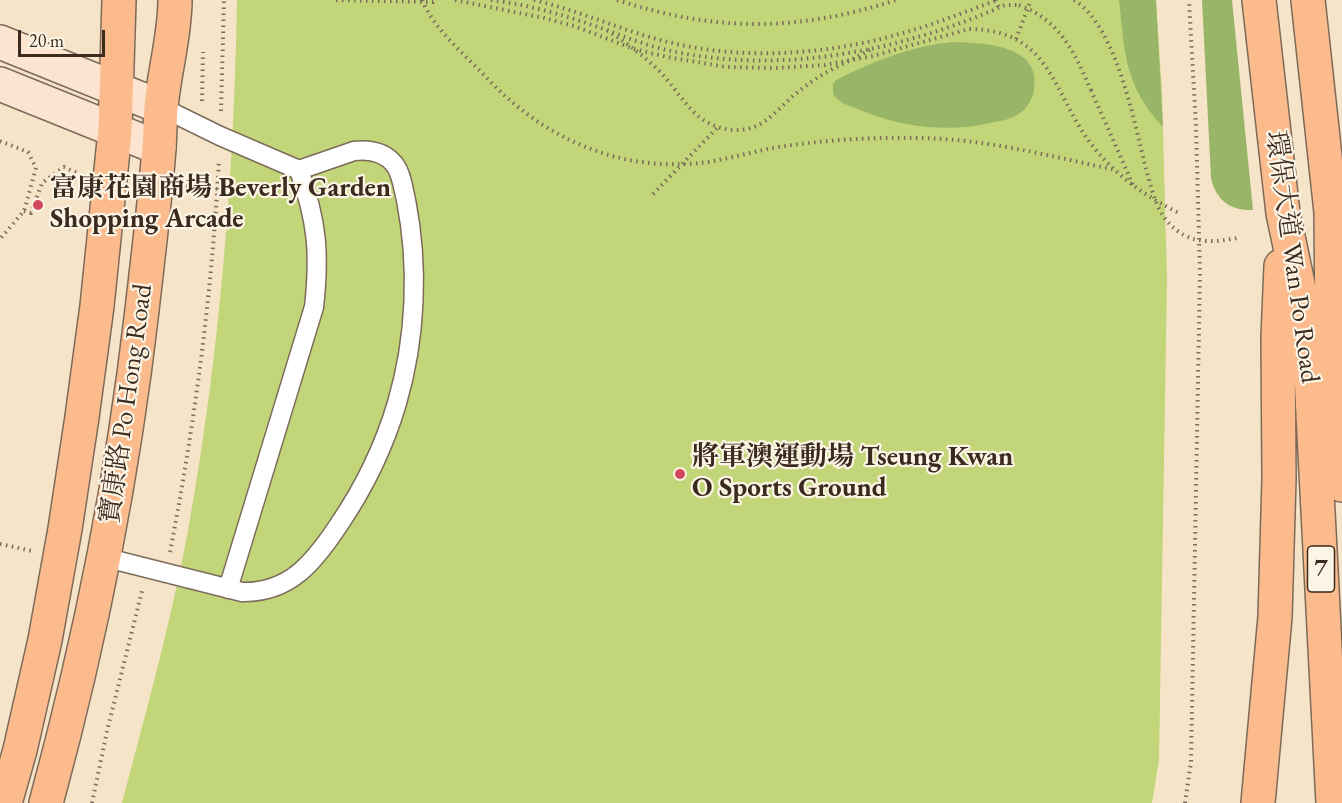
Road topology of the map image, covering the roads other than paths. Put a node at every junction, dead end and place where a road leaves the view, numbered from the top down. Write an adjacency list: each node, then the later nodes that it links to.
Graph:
1 (119, 0): 7 (main road, 寶康路 Po Hong Road)
2 (175, 0): 8 (main road, 寶康路 Po Hong Road)
3 (1259, 0): 13 (main road, 環保大道 Wan Po Road / 7)
4 (1308, 0): 12 (main road, 環保大道 Wan Po Road / 7)
5 (0, 42): 7 (main road)
6 (0, 84): 9 (main road)
7 (118, 90): 8 (main road); 9 (main road, 寶康路 Po Hong Road)
8 (161, 107): 10 (main road, 寶康路 Po Hong Road); 11 (lane)
9 (115, 131): 10 (main road); 19 (main road, 寶康路 Po Hong Road)
10 (159, 148): 17 (main road, 寶康路 Po Hong Road)
11 (299, 170): 18 (lane); 18 (lane)
12 (1331, 212): 14 (main road); 15 (main road, 環保大道 Wan Po Road / 7)
13 (1282, 213): 15 (main road, 環保大道 Wan Po Road / 7); 21 (main road)
14 (1342, 263)
15 (1320, 335): 16 (main road, 環保大道 Wan Po Road / 7); 22 (main road, 環保大道 Wan Po Road / 7)
16 (1342, 485)
17 (103, 557): 18 (lane); 20 (main road, 寶康路 Po Hong Road)
18 (228, 589)
19 (5, 803)
20 (45, 803)
21 (1258, 803)
22 (1333, 803)

